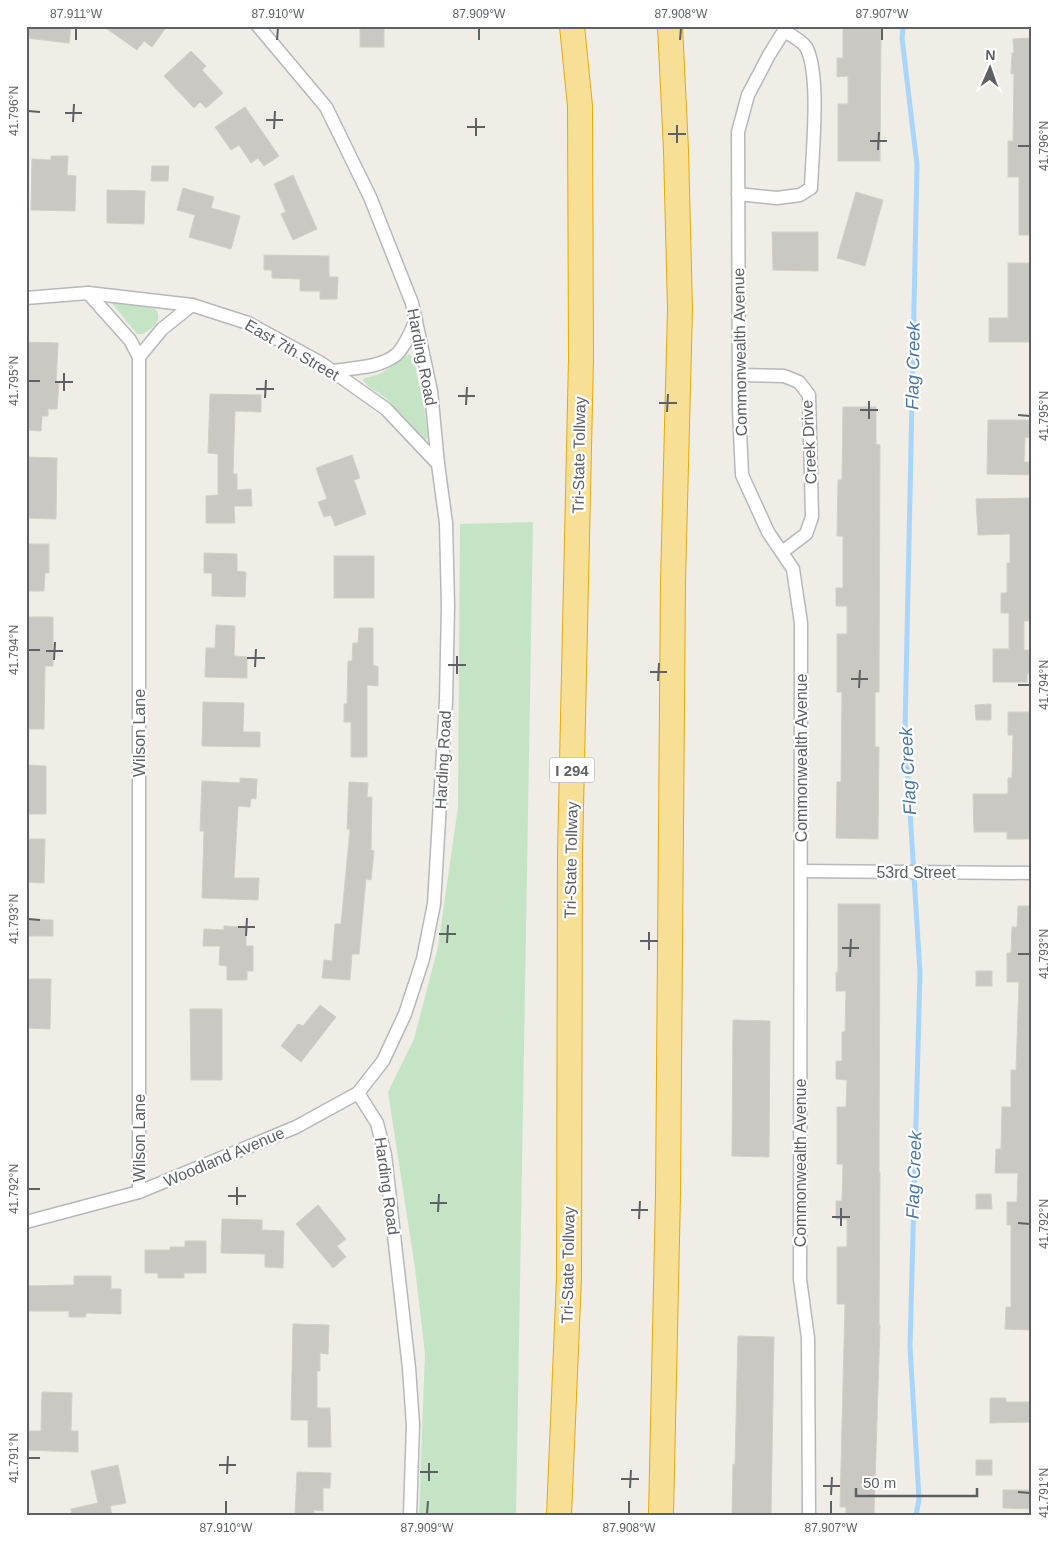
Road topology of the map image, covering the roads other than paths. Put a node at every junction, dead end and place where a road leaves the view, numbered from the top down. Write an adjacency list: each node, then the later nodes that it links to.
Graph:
1 (258, 26): 9 (street, Harding Road)
2 (572, 26): 21 (highway, Tri-State Tollway / I 294)
3 (670, 26): 22 (highway)
4 (786, 29): 5 (street, Commonwealth Avenue); 5 (street)
5 (738, 194): 12 (street, Commonwealth Avenue)
6 (88, 293): 7 (street, East 7th Street); 8 (street, East 7th Street); 10 (street)
7 (26, 298)
8 (192, 305): 10 (street); 11 (street, East 7th Street)
9 (416, 320): 11 (street); 13 (street, Harding Road)
10 (139, 357): 18 (street, Wilson Lane)
11 (333, 371): 13 (street, East 7th Street)
12 (739, 375): 14 (street, Commonwealth Avenue); 14 (street, Creek Drive)
13 (438, 464): 17 (street, Harding Road)
14 (782, 552): 15 (street, Commonwealth Avenue)
15 (801, 871): 16 (street, 53rd Street); 23 (street, Commonwealth Avenue)
16 (1032, 873)
17 (358, 1093): 18 (street, Woodland Avenue); 20 (street, Harding Road)
18 (139, 1192): 19 (street, Woodland Avenue)
19 (26, 1222)
20 (410, 1515)
21 (559, 1515)
22 (661, 1515)
23 (809, 1515)

